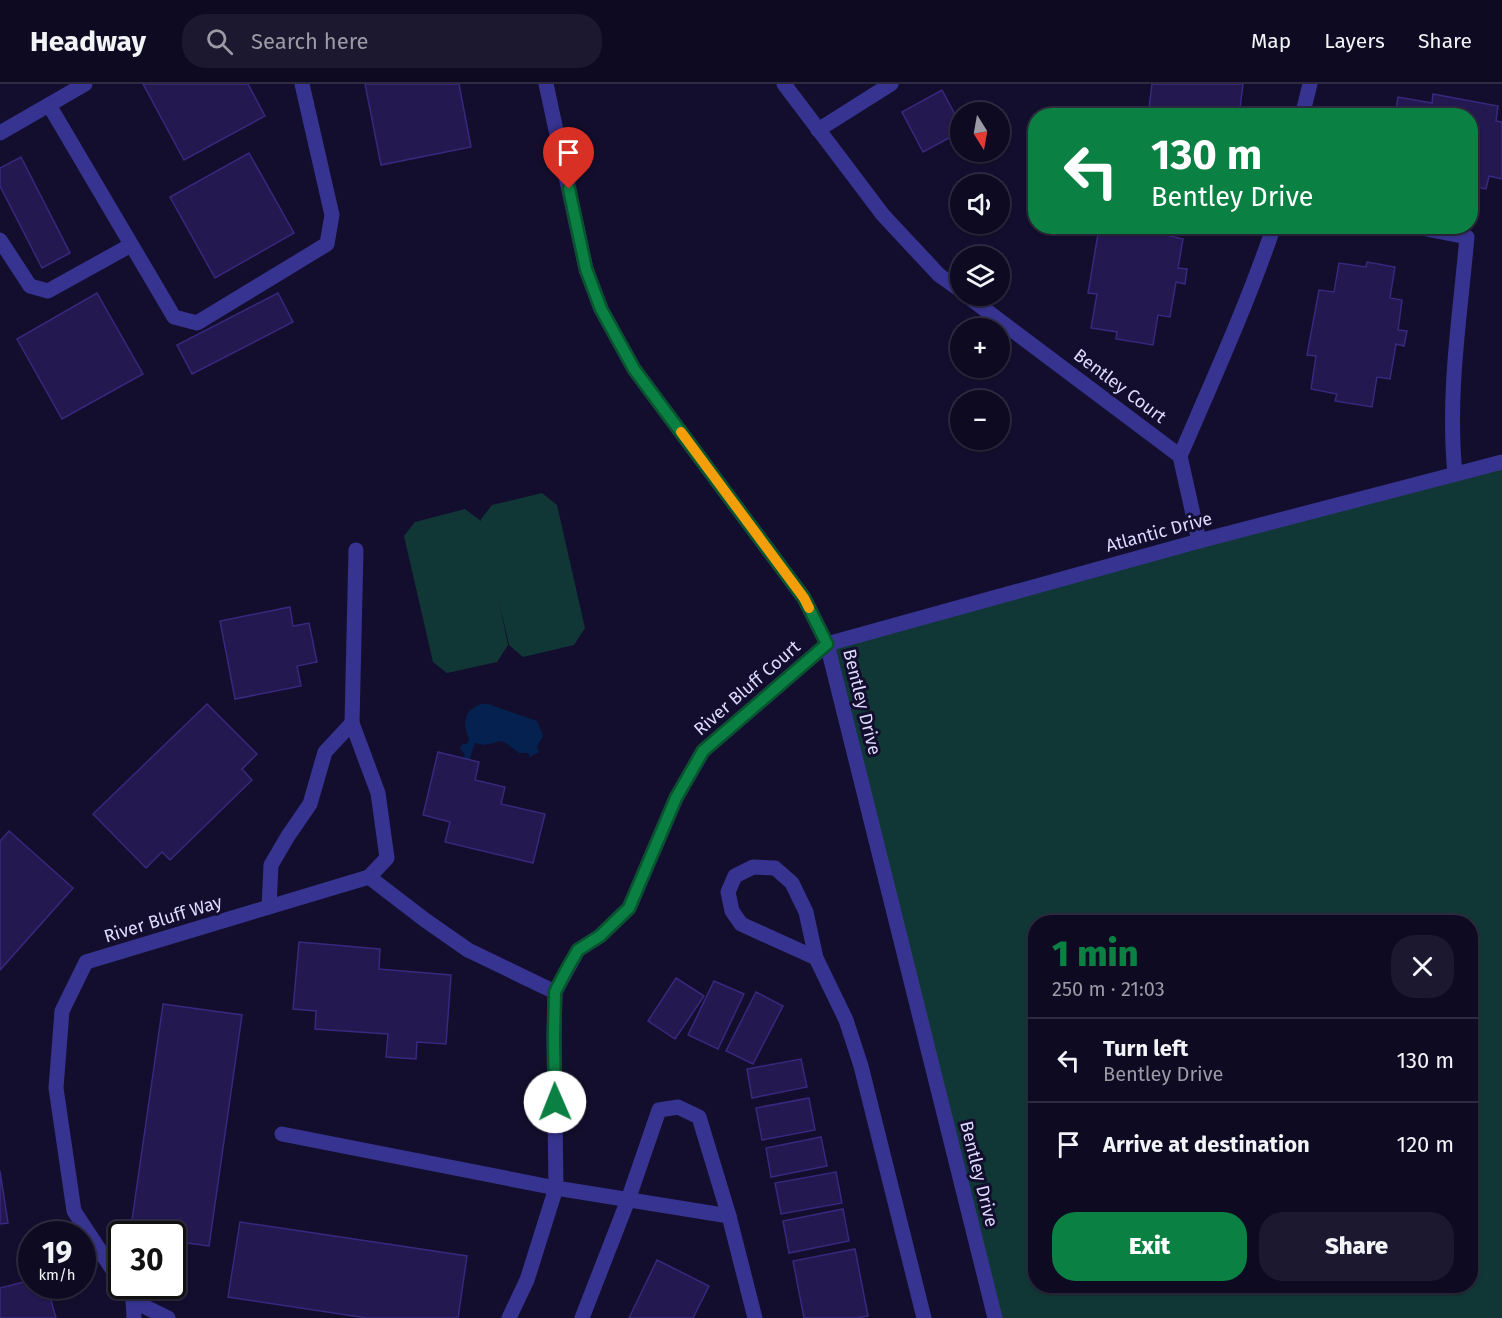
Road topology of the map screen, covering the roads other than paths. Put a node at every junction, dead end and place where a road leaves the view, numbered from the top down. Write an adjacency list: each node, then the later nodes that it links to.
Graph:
1 (85, 84): 7 (street)
2 (302, 84): 14 (street)
3 (546, 84): 22 (street, Bentley Drive)
4 (784, 84): 9 (street)
5 (891, 84): 9 (street)
6 (1310, 84): 8 (street)
7 (48, 105): 10 (street); 14 (street)
8 (1304, 108)
9 (818, 130): 15 (street)
10 (0, 133)
11 (1271, 234): 17 (street)
12 (1452, 234): 19 (street)
13 (0, 240): 14 (street)
14 (131, 245)
15 (950, 283)
16 (980, 306): 17 (street, Bentley Court)
17 (1180, 456): 20 (street)
18 (1502, 462): 19 (street, Atlantic Drive)
19 (1455, 474): 20 (street, Atlantic Drive)
20 (1199, 541): 22 (street, Atlantic Drive)
21 (356, 550): 23 (street)
22 (827, 644): 27 (street, River Bluff Court); 40 (street, Bentley Drive)
23 (352, 723): 24 (street); 25 (street)
24 (369, 877): 25 (street, River Bluff Way); 27 (street)
25 (269, 907): 32 (street, River Bluff Way)
26 (816, 958): 26 (street); 39 (street)
27 (555, 992): 29 (street, River Bluff Court)
28 (282, 1134): 29 (street)
29 (556, 1188): 30 (street); 36 (street, River Bluff Court)
30 (628, 1200): 31 (street); 31 (street); 37 (street)
31 (729, 1216): 38 (street)
32 (108, 1263)
33 (133, 1301): 34 (street); 35 (street)
34 (134, 1318)
35 (168, 1318)
36 (509, 1318)
37 (582, 1318)
38 (755, 1318)
39 (924, 1318)
40 (995, 1318)

